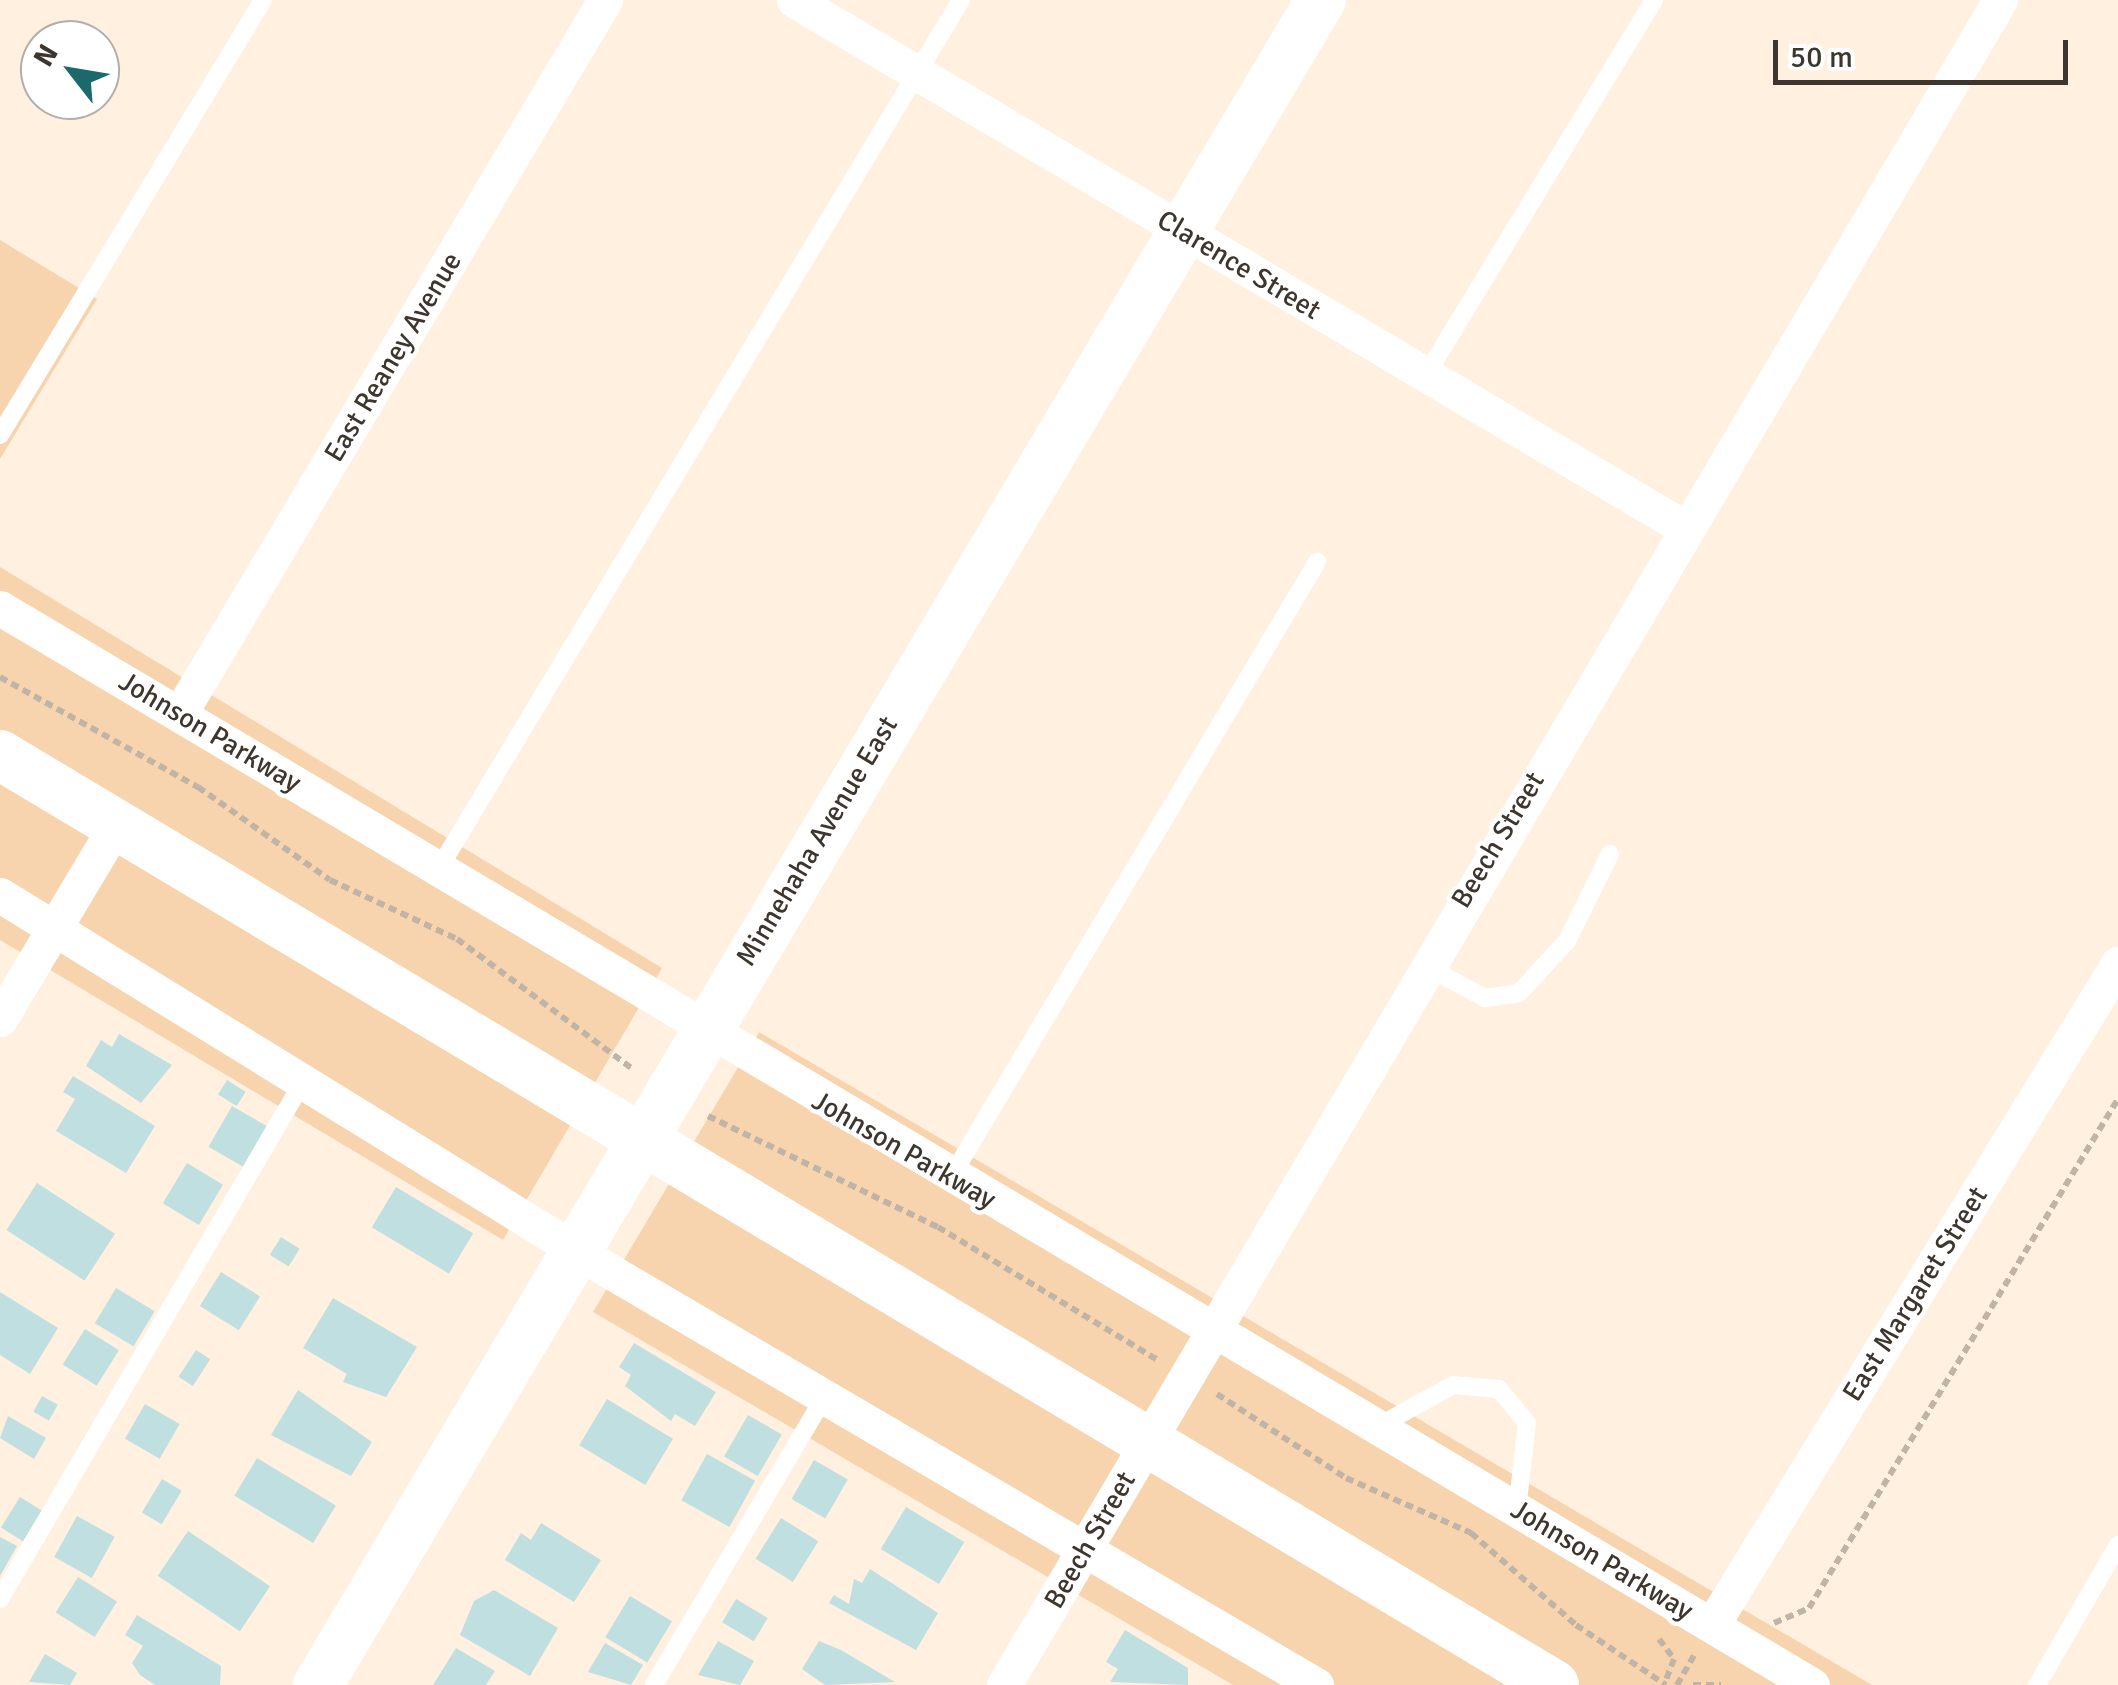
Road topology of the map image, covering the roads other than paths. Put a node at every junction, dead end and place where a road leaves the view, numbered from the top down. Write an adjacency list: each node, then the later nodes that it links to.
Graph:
1 (264, 0): 11 (lane)
2 (605, 0): 15 (street, East Reaney Avenue)
3 (794, 0): 8 (street, Clarence Street)
4 (961, 0): 8 (lane)
5 (1321, 0): 9 (main road, Minnehaha Avenue East)
6 (1654, 0): 10 (lane)
7 (2000, 0): 12 (street, Beech Street)
8 (917, 74): 9 (street, Clarence Street); 19 (lane)
9 (1182, 232): 10 (street, Clarence Street); 25 (main road, Minnehaha Avenue East)
10 (1426, 376): 12 (street, Clarence Street)
11 (0, 434)
12 (1686, 528): 23 (street, Beech Street)
13 (1317, 562): 28 (lane)
14 (0, 608): 15 (street, Johnson Parkway)
15 (180, 713): 19 (street, Johnson Parkway)
16 (0, 756): 17 (main road)
17 (116, 827): 21 (street); 27 (main road)
18 (1610, 854): 23 (lane)
19 (438, 870): 25 (street, Johnson Parkway)
20 (0, 896): 21 (street)
21 (53, 928): 24 (street); 26 (street)
22 (2118, 964): 38 (street, East Margaret Street)
23 (1424, 965): 30 (street, Beech Street)
24 (0, 1020)
25 (702, 1032): 27 (main road, Minnehaha Avenue East); 28 (street, Johnson Parkway)
26 (304, 1080): 29 (street); 37 (lane)
27 (636, 1143): 29 (main road, Minnehaha Avenue East); 33 (main road)
28 (951, 1178): 30 (street, Johnson Parkway)
29 (573, 1249): 31 (street); 39 (main road, Minnehaha Avenue East)
30 (1212, 1330): 32 (street, Johnson Parkway); 33 (street, Beech Street)
31 (824, 1397): 36 (street); 40 (lane)
32 (1377, 1427): 34 (street, Johnson Parkway); 34 (lane)
33 (1147, 1442): 36 (street, Beech Street); 43 (main road)
34 (1517, 1510): 38 (street, Johnson Parkway)
35 (2118, 1546): 45 (lane)
36 (1083, 1552): 41 (street, Beech Street); 42 (street)
37 (0, 1599)
38 (1712, 1625): 44 (street, Johnson Parkway)
39 (318, 1685)
40 (654, 1685)
41 (1004, 1685)
42 (1316, 1685)
43 (1554, 1685)
44 (1812, 1685)
45 (2036, 1685)

